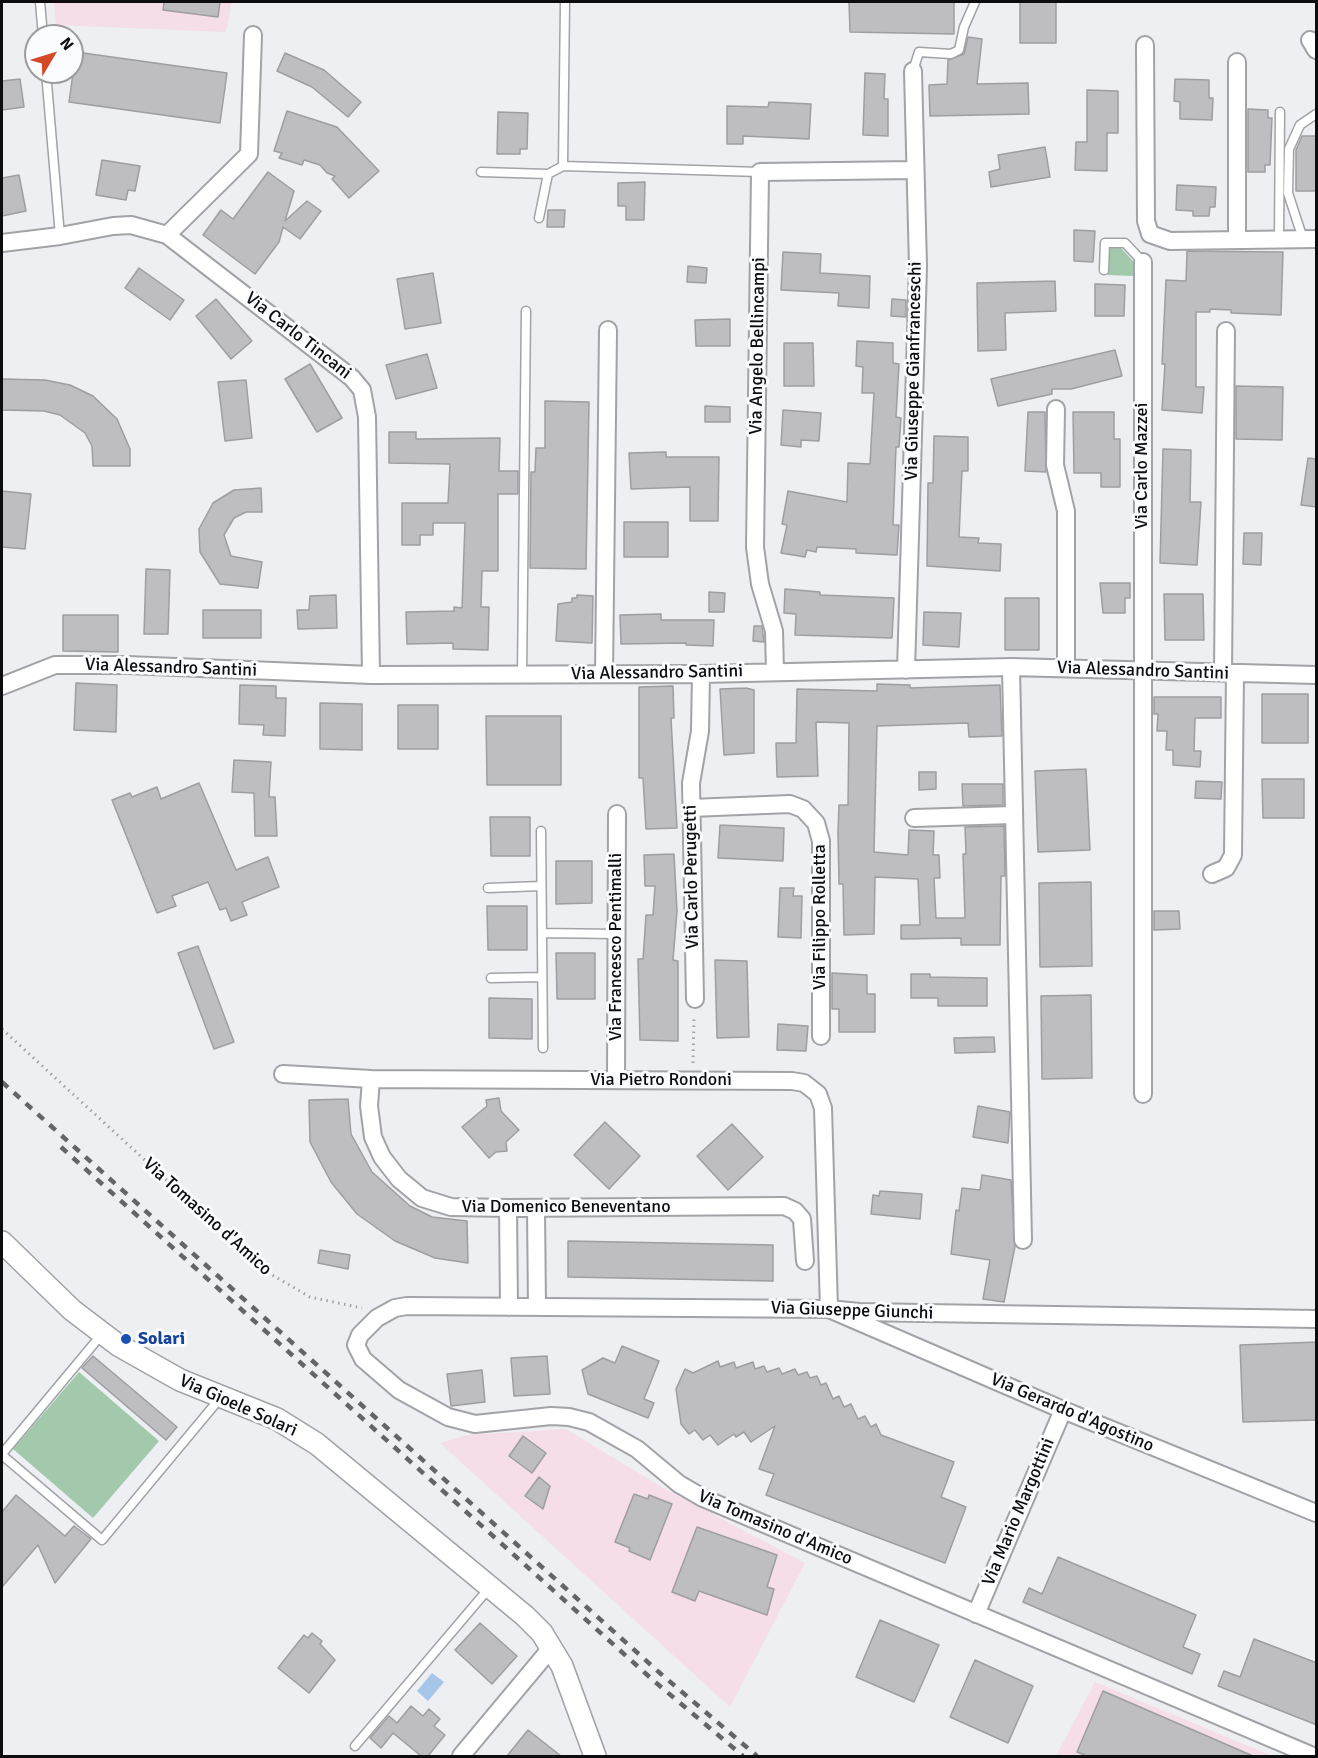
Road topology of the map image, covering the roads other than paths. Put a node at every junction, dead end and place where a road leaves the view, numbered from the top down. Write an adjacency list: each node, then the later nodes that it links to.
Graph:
1 (40, 2): 4 (lane)
2 (565, 2): 12 (lane)
3 (975, 2): 8 (lane)
4 (42, 24)
5 (253, 35): 18 (street)
6 (1145, 45): 22 (street)
7 (1238, 62): 22 (street)
8 (913, 72): 13 (street, Via Giuseppe Gianfranceschi)
9 (47, 84): 19 (lane)
10 (1280, 112): 20 (lane)
11 (1317, 114): 21 (lane)
12 (563, 166): 15 (lane); 16 (lane)
13 (913, 170): 15 (street); 32 (street, Via Giuseppe Gianfranceschi)
14 (481, 172): 16 (lane)
15 (760, 172): 34 (street, Via Angelo Bellincampi)
16 (548, 174): 17 (lane)
17 (539, 218)
18 (167, 235): 19 (street, Via Carlo Tincani); 38 (street, Via Carlo Tincani)
19 (60, 236): 23 (street, Via Carlo Tincani)
20 (1279, 239): 21 (street); 22 (street)
21 (1310, 239)
22 (1237, 240)
23 (2, 243)
24 (1143, 262): 25 (lane); 33 (street, Via Carlo Mazzei)
25 (1104, 270)
26 (526, 311): 39 (lane)
27 (608, 330): 36 (street)
28 (1226, 331): 35 (street)
29 (1056, 409): 31 (street)
30 (1011, 668): 31 (street, Via Alessandro Santini); 32 (street, Via Alessandro Santini); 44 (street)
31 (1066, 668): 33 (street, Via Alessandro Santini)
32 (906, 670): 34 (street, Via Alessandro Santini)
33 (1142, 671): 35 (street, Via Alessandro Santini); 60 (street, Via Carlo Mazzei)
34 (775, 672): 37 (street, Via Alessandro Santini)
35 (1229, 673): 40 (street, Via Alessandro Santini); 47 (street)
36 (604, 674): 37 (street, Via Alessandro Santini); 39 (street, Via Alessandro Santini)
37 (701, 674): 42 (street, Via Carlo Perugetti)
38 (371, 675): 39 (street, Via Alessandro Santini); 41 (street, Via Alessandro Santini)
39 (522, 675)
40 (1317, 675)
41 (2, 686)
42 (691, 808): 54 (street, Via Carlo Perugetti); 55 (street, Via Filippo Rolletta)
43 (616, 814): 51 (street, Via Francesco Pentimalli)
44 (1013, 815): 45 (street); 63 (street)
45 (914, 818)
46 (541, 831): 48 (lane)
47 (1212, 874)
48 (542, 886): 49 (lane); 50 (lane)
49 (488, 888)
50 (542, 933): 51 (lane); 52 (lane)
51 (616, 934): 59 (street, Via Francesco Pentimalli)
52 (542, 977): 53 (lane); 56 (lane)
53 (491, 978)
54 (695, 999)
55 (821, 1036)
56 (543, 1048)
57 (283, 1074): 58 (street, Via Pietro Rondoni)
58 (371, 1079): 59 (street, Via Pietro Rondoni); 61 (street, Via Domenico Beneventano)
59 (616, 1080): 68 (street, Via Pietro Rondoni)
60 (1143, 1094)
61 (508, 1208): 62 (street, Via Domenico Beneventano); 66 (street)
62 (536, 1209): 65 (street, Via Domenico Beneventano); 67 (street)
63 (1023, 1240)
64 (2, 1242): 71 (street, Via Gioele Solari)
65 (805, 1261)
66 (509, 1307): 67 (street, Via Giuseppe Giunchi); 69 (street, Via Giuseppe Giunchi)
67 (537, 1307): 68 (street, Via Giuseppe Giunchi)
68 (829, 1309): 70 (street, Via Giuseppe Giunchi); 73 (street, Via Gerardo d'Agostino)
69 (388, 1311): 77 (street, Via Tomasino d'Amico)
70 (1317, 1319)
71 (102, 1334): 72 (street, Via Gioele Solari); 74 (lane)
72 (221, 1397): 74 (lane); 76 (street, Via Gioele Solari)
73 (1063, 1410): 75 (street, Via Gerardo d'Agostino); 77 (street, Via Mario Margottini)
74 (2, 1454)
75 (1317, 1513)
76 (490, 1587): 78 (street, Via Gioele Solari); 79 (lane)
77 (976, 1614): 82 (street, Via Tomasino d'Amico)
78 (552, 1647): 80 (street); 81 (street, Via Gioele Solari)
79 (355, 1746)
80 (461, 1756)
81 (595, 1756)
82 (1313, 1756)

